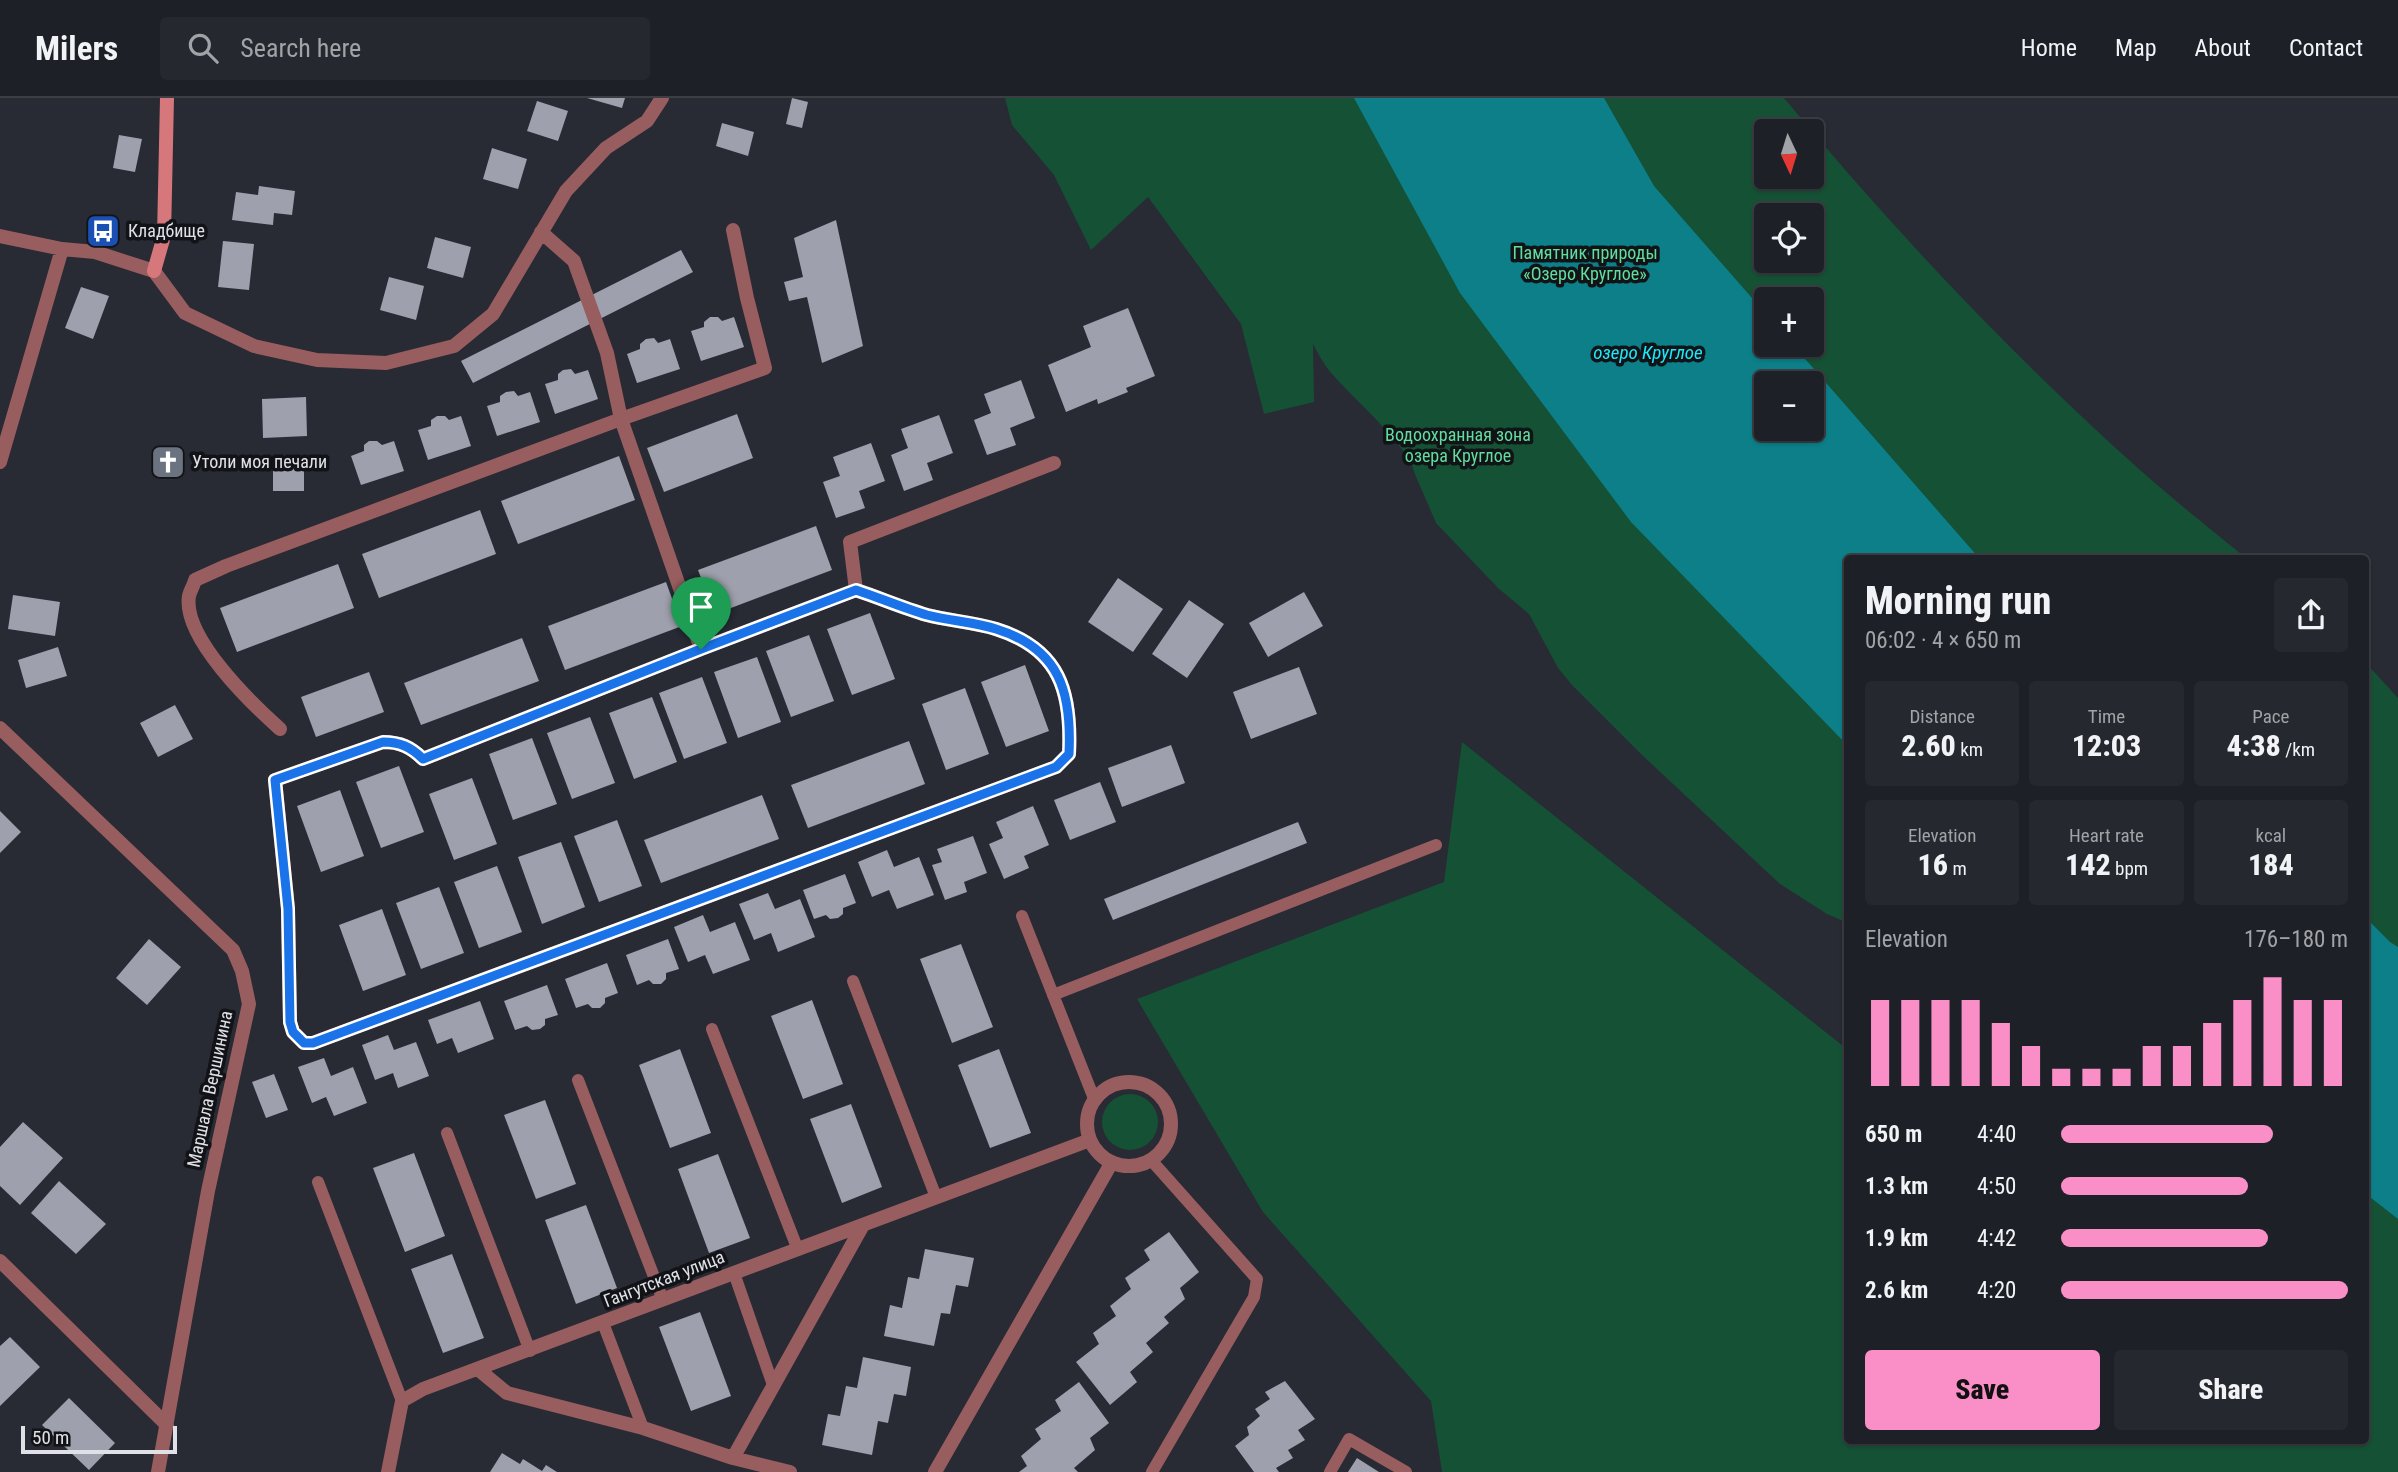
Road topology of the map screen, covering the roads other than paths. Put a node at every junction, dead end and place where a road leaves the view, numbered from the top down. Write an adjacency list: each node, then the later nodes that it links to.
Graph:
1 (167, 98): 7 (street)
2 (662, 98): 4 (street)
3 (733, 230): 8 (street)
4 (541, 232): 7 (street); 8 (street)
5 (0, 236): 6 (street)
6 (62, 249): 7 (street); 9 (street)
7 (154, 271)
8 (621, 419): 12 (street); 14 (street)
9 (0, 462)
10 (1054, 463): 11 (street)
11 (856, 590): 12 (street); 12 (street)
12 (701, 649)
13 (0, 728): 38 (street, Маршала Вершинина)
14 (280, 729)
15 (1436, 845): 18 (lane)
16 (1022, 916): 18 (lane)
17 (853, 981): 27 (lane)
18 (1053, 995): 21 (lane)
19 (712, 1030): 29 (lane)
20 (578, 1080): 32 (lane)
21 (1095, 1101): 23 (street); 24 (street)
22 (446, 1133): 34 (lane)
23 (1090, 1140): 25 (street); 27 (street, Гангутская улица)
24 (1151, 1160): 25 (street); 45 (lane)
25 (1112, 1162): 44 (street)
26 (318, 1182): 37 (lane)
27 (936, 1197): 28 (street, Гангутская улица)
28 (863, 1225): 29 (street, Гангутская улица); 36 (street)
29 (797, 1250): 31 (street, Гангутская улица)
30 (0, 1261): 38 (street)
31 (734, 1273): 32 (street, Гангутская улица); 36 (lane)
32 (663, 1300): 33 (street, Гангутская улица)
33 (603, 1323): 34 (street, Гангутская улица); 39 (lane)
34 (530, 1351): 35 (street, Гангутская улица)
35 (480, 1370): 37 (street, Гангутская улица); 39 (street)
36 (774, 1385): 40 (street)
37 (402, 1401): 42 (street)
38 (167, 1425): 41 (street, Маршала Вершинина)
39 (643, 1428): 40 (street)
40 (733, 1458): 43 (street)
41 (158, 1472)
42 (388, 1472)
43 (790, 1472)
44 (935, 1472)
45 (1152, 1472)
46 (1330, 1472): 47 (lane)
47 (1406, 1472)

